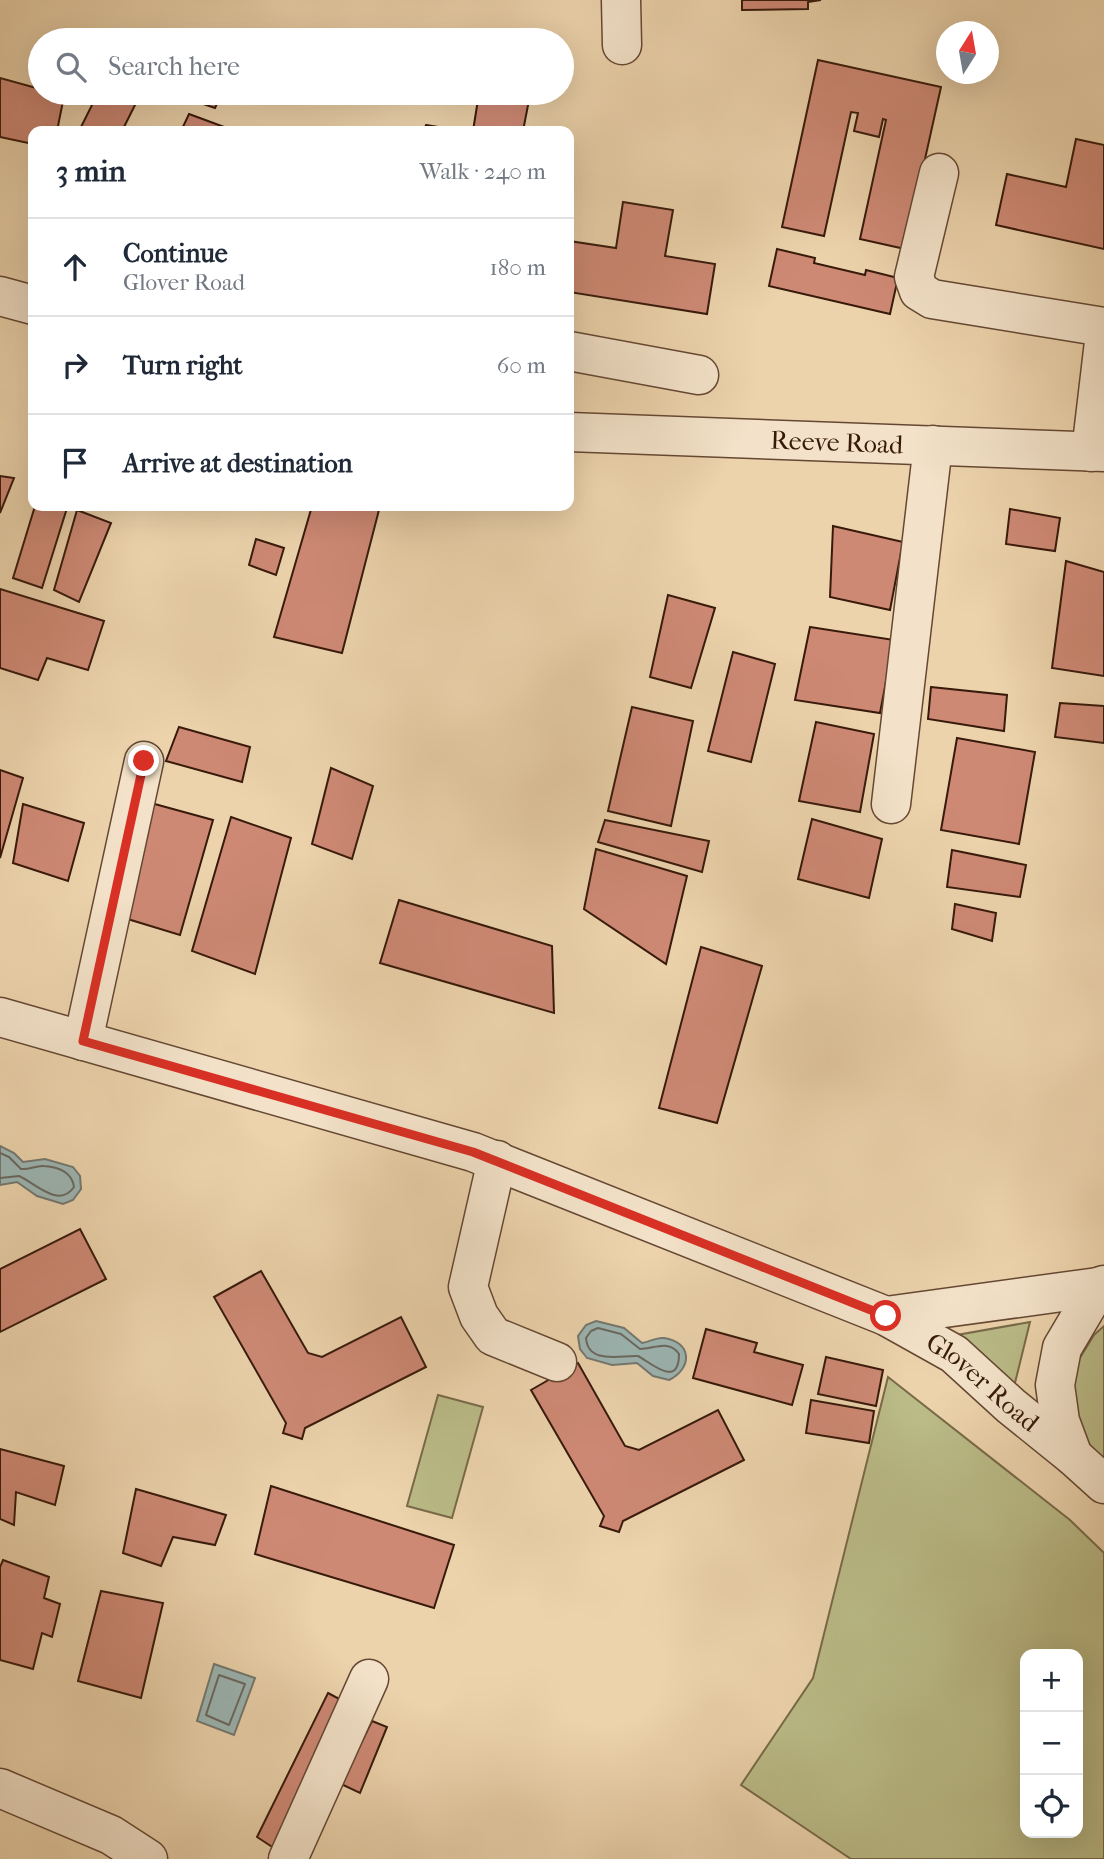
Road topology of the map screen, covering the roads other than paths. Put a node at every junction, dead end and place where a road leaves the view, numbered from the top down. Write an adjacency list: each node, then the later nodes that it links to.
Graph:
1 (621, 0): 2 (street)
2 (622, 45)
3 (939, 173): 6 (street)
4 (0, 296): 5 (street)
5 (28, 304)
6 (1104, 327)
7 (1104, 342): 12 (street)
8 (574, 352): 9 (street)
9 (699, 375)
10 (574, 432): 11 (street, Reeve Road)
11 (933, 445): 12 (street, Reeve Road); 14 (street)
12 (1097, 452)
13 (144, 761): 16 (street)
14 (891, 804)
15 (0, 1017): 16 (street, Glover Road)
16 (83, 1041): 17 (street, Glover Road)
17 (496, 1160): 19 (street, Glover Road); 20 (street)
18 (1101, 1286): 19 (street, Glover Road); 21 (street)
19 (886, 1316): 21 (street, Glover Road)
20 (557, 1362)
21 (1073, 1456): 22 (street, Glover Road)
22 (1104, 1485)
23 (369, 1679): 26 (street)
24 (0, 1788): 25 (street)
25 (148, 1859)
26 (289, 1859)

